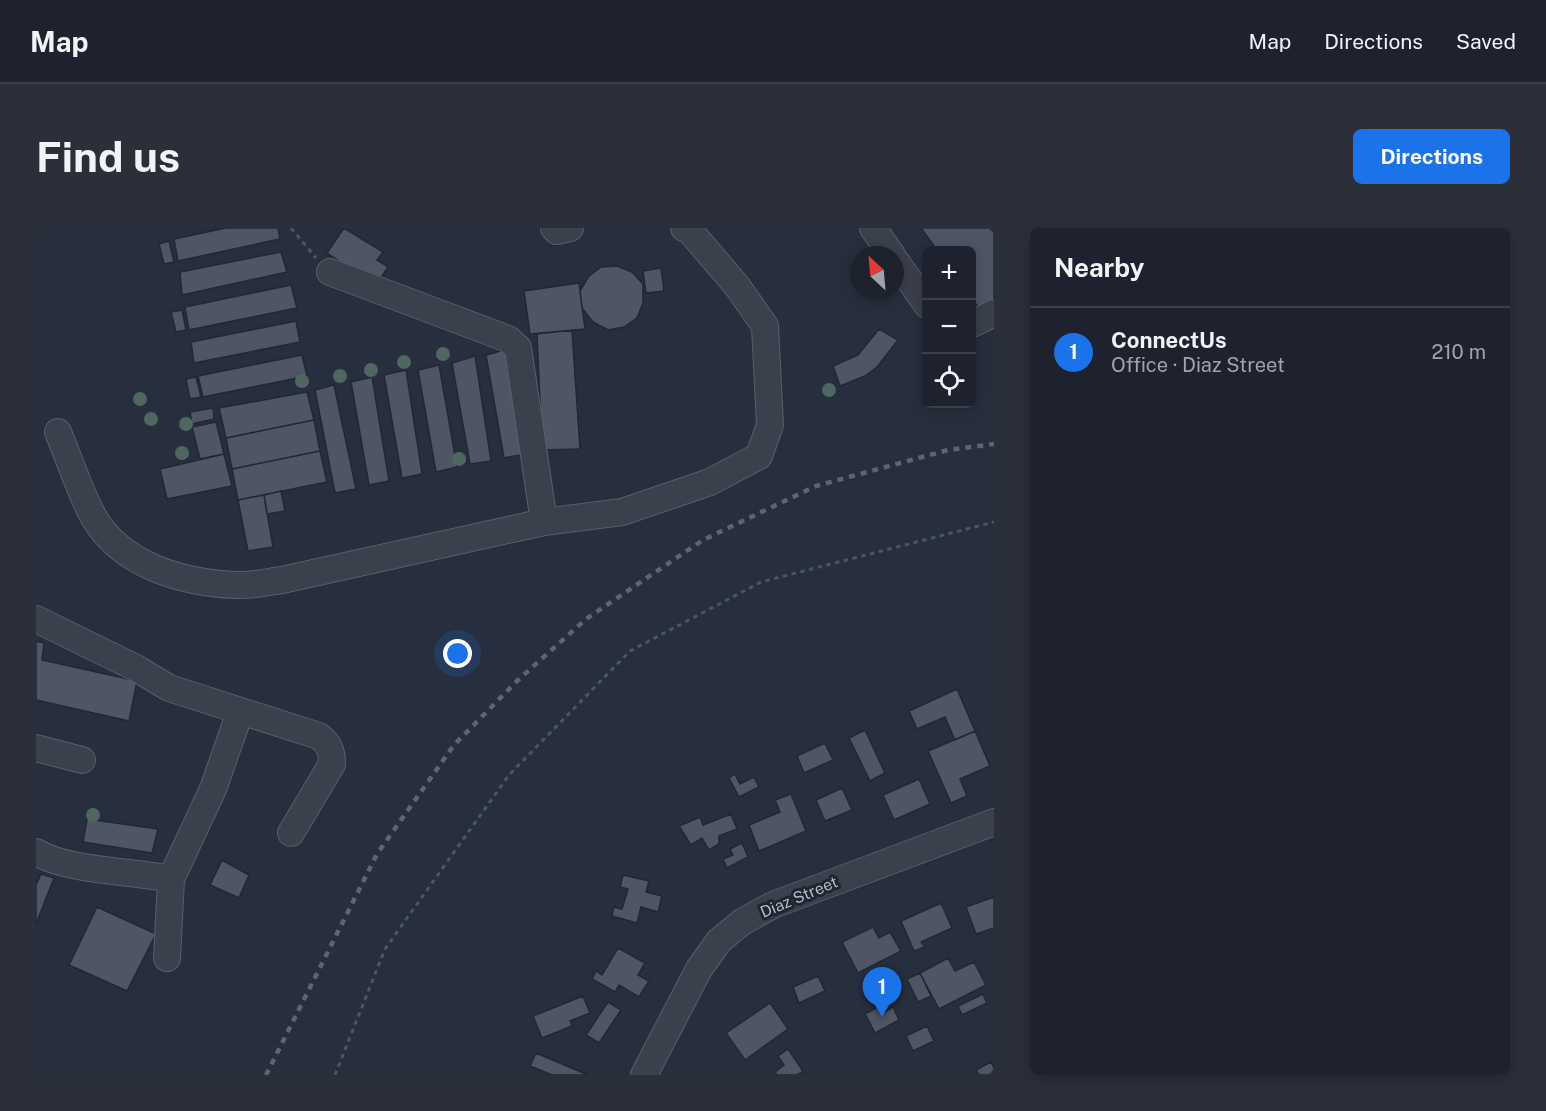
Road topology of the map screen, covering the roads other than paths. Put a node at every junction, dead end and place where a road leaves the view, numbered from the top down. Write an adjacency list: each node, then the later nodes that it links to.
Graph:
1 (554, 228): 2 (street)
2 (570, 228)
3 (684, 228): 12 (street)
4 (873, 228): 5 (street)
5 (886, 246)
6 (330, 272): 12 (street)
7 (904, 273): 8 (street)
8 (923, 300)
9 (994, 313): 10 (street)
10 (976, 322)
11 (58, 432): 12 (street)
12 (544, 522)
13 (36, 620): 14 (street)
14 (240, 712): 18 (street); 20 (street)
15 (36, 748): 16 (street)
16 (82, 760)
17 (994, 822): 22 (street, Diaz Street)
18 (291, 833)
19 (36, 852): 20 (street)
20 (171, 879): 21 (street)
21 (166, 958)
22 (644, 1075)

